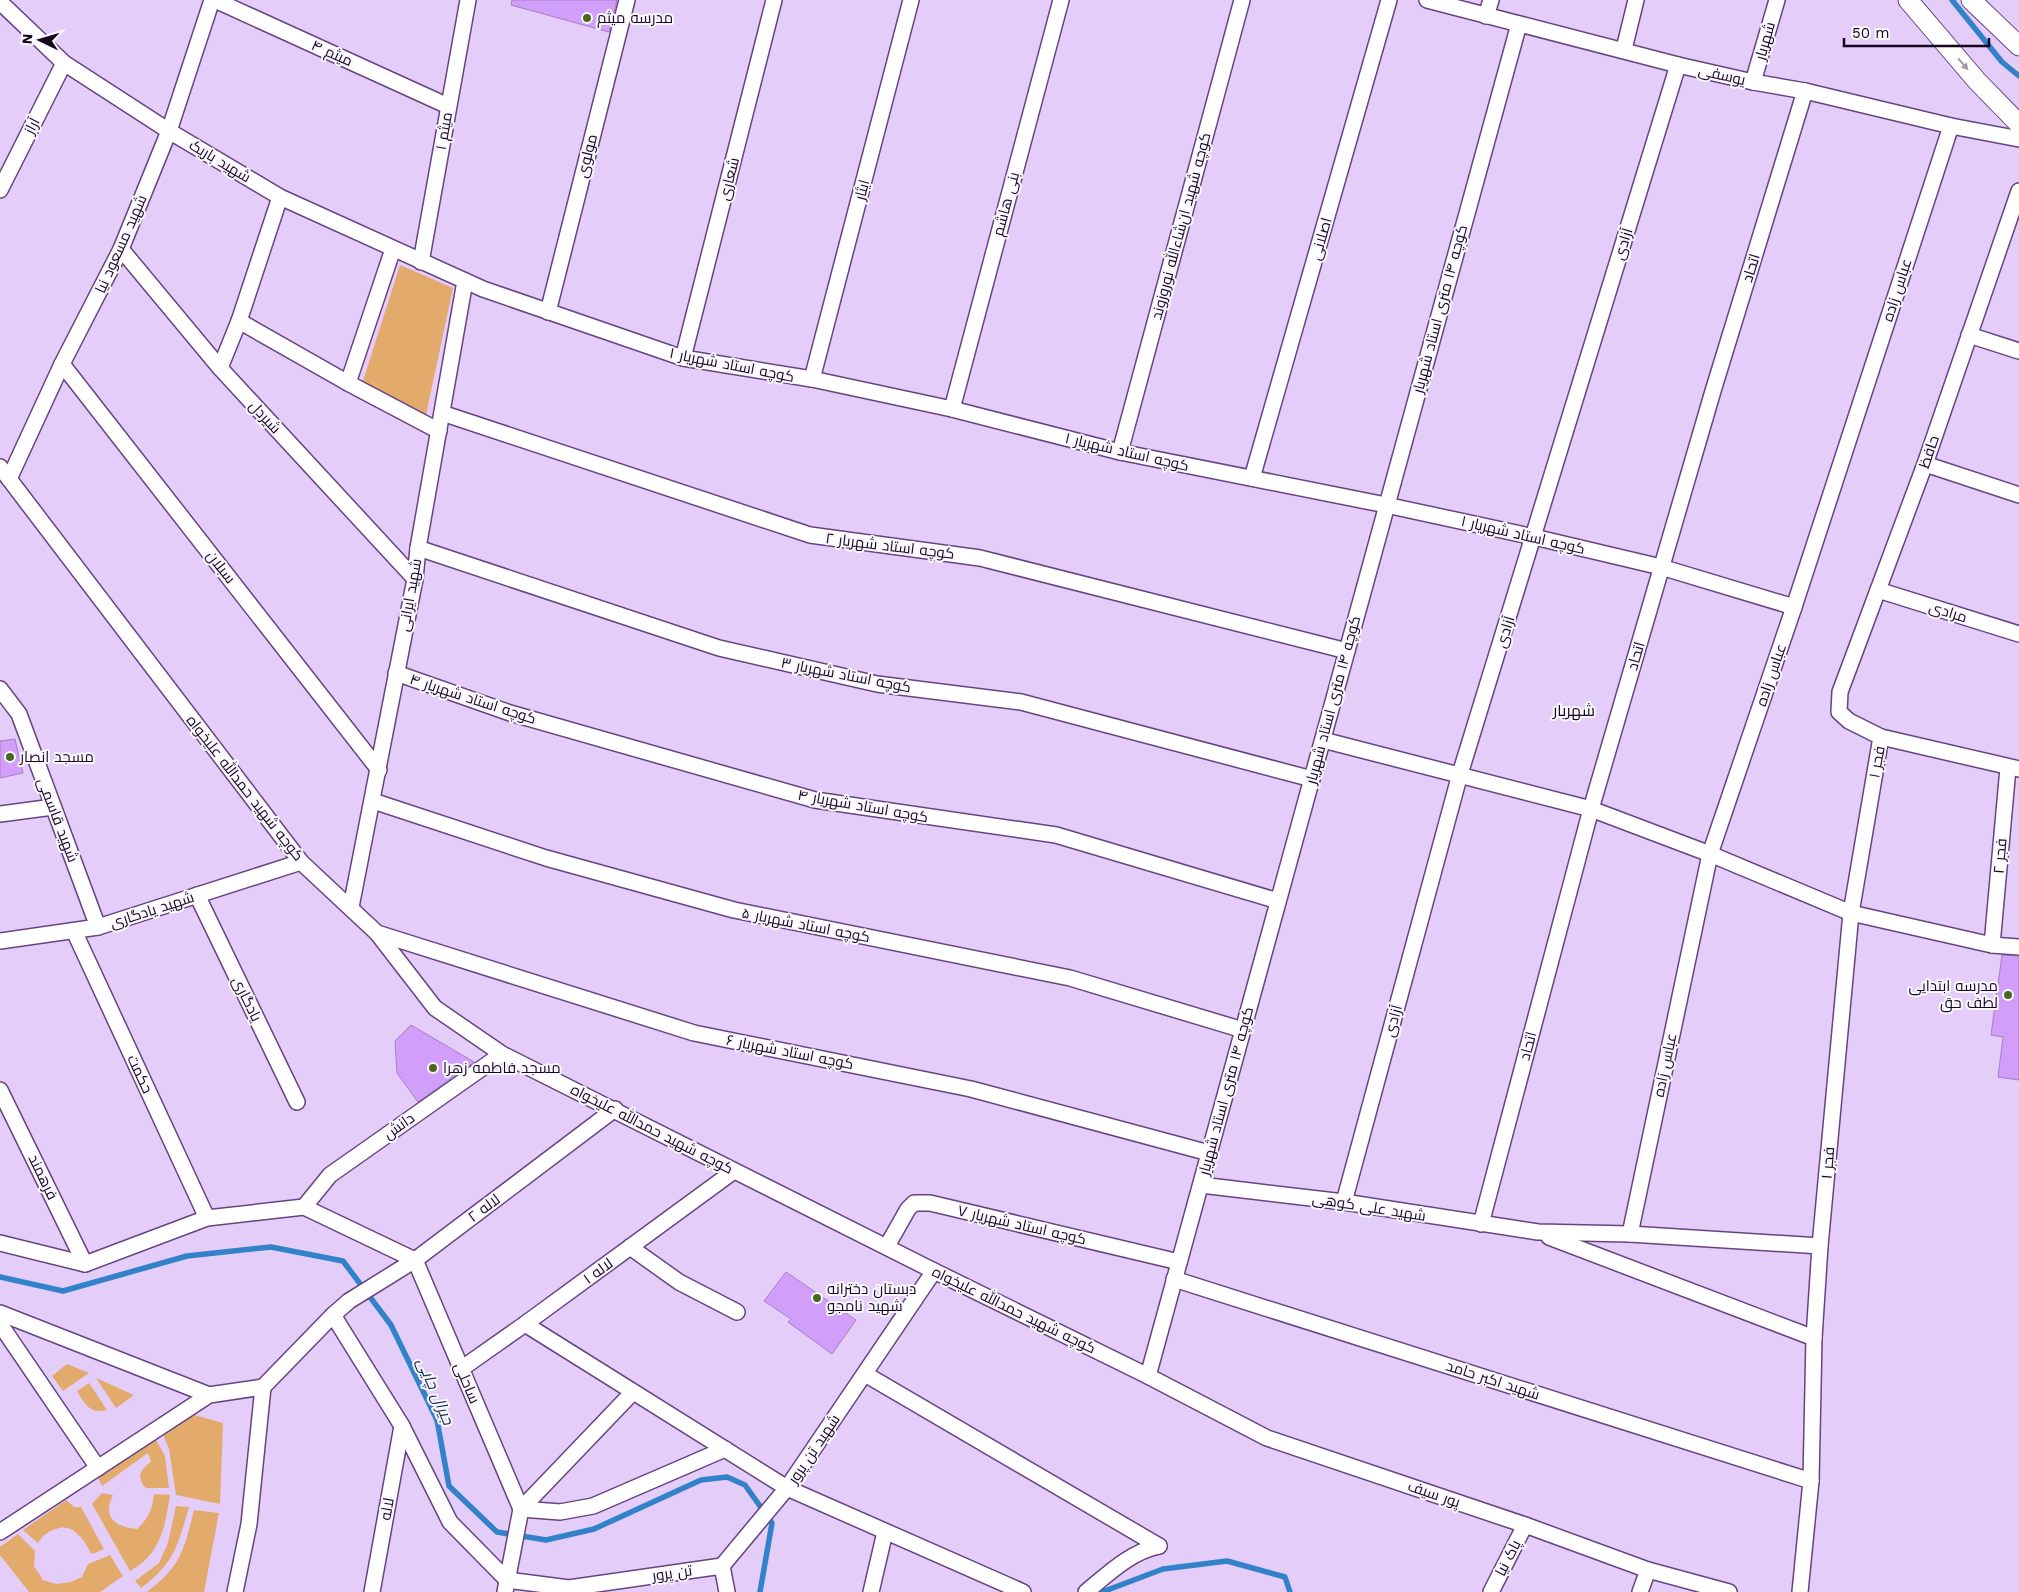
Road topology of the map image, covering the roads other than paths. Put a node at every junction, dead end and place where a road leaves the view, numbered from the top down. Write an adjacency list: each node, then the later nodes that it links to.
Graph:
1 (213, 0): 24 (street, میثم ۴); 27 (street, شهید مسعود نیا)
2 (468, 0): 24 (street, میثم ۱)
3 (627, 0): 36 (street, مولوی)
4 (774, 0): 40 (street, شعاری)
5 (911, 0): 43 (street, ایثار)
6 (1061, 0): 45 (street, بنی هاشم)
7 (1242, 0): 48 (street, کوچه شهید ان‌شاءالله نوروزوند)
8 (1389, 0): 51 (street, اصلانی)
9 (1427, 0): 16 (street, یوسفی)
10 (1491, 0): 16 (street)
11 (1636, 0): 19 (street)
12 (1777, 0): 22 (street, شهریار)
13 (1908, 0): 25 (street, one-way to 25)
14 (1971, 0): 18 (street)
15 (0, 2): 20 (street, شهید باریک)
16 (1486, 16): 17 (street, یوسفی)
17 (1519, 24): 19 (street, یوسفی); 53 (street, کوچه ۱۴ متری استاد شهریار)
18 (2019, 46)
19 (1624, 49): 21 (street, یوسفی)
20 (64, 63): 27 (street, شهید باریک); 29 (street, آراز)
21 (1678, 65): 22 (street, یوسفی); 54 (street, آزادی)
22 (1753, 82): 23 (street, یوسفی)
23 (1805, 91): 26 (street, یوسفی); 56 (street, اتحاد)
24 (448, 106): 34 (street, میثم ۱)
25 (2019, 124)
26 (1951, 126): 28 (street, یوسفی); 59 (street, عباس زاده)
27 (169, 130): 31 (street, شهید باریک); 32 (street, شهید مسعود نیا)
28 (2019, 138)
29 (0, 190)
30 (2019, 191): 38 (street, حافظ)
31 (280, 197): 33 (street, شهید باریک); 37 (street)
32 (121, 249): 41 (street, شهید مسعود نیا); 42 (street, شیردل)
33 (393, 249): 34 (street, شهید باریک); 44 (street)
34 (421, 262): 35 (street, شهید باریک)
35 (465, 281): 36 (street, کوچه استاد شهریار ۱); 46 (street, شهید ایرانی)
36 (548, 312): 40 (street, کوچه استاد شهریار ۱)
37 (239, 321): 42 (street); 44 (street)
38 (1969, 335): 39 (street); 49 (street, حافظ)
39 (2019, 351)
40 (683, 358): 43 (street, کوچه استاد شهریار ۱)
41 (62, 364): 50 (street, شهید مسعود نیا); 67 (street, سبلان)
42 (220, 368): 57 (street, شیردل)
43 (812, 380): 45 (street, کوچه استاد شهریار ۱)
44 (348, 383): 47 (street)
45 (952, 408): 48 (street, کوچه استاد شهریار ۱)
46 (442, 414): 47 (street, شهید ایرانی); 61 (street, کوچه استاد شهریار ۲)
47 (439, 431): 55 (street, شهید ایرانی)
48 (1120, 452): 51 (street, کوچه استاد شهریار ۱)
49 (1925, 464): 52 (street); 58 (street, حافظ)
50 (5, 473): 75 (street, کوچه شهید حمدالله علیخواه)
51 (1252, 478): 53 (street, کوچه استاد شهریار ۱)
52 (2019, 495)
53 (1386, 505): 54 (street, کوچه استاد شهریار ۱); 61 (street, کوچه ۱۴ متری استاد شهریار)
54 (1534, 537): 56 (street, کوچه استاد شهریار ۱); 68 (street, آزادی)
55 (418, 548): 57 (street, شهید ایرانی); 69 (street, کوچه استاد شهریار ۳)
56 (1661, 567): 59 (street, کوچه استاد شهریار ۱); 72 (street, اتحاد)
57 (415, 579): 62 (street, شهید ایرانی)
58 (1878, 590): 60 (street, مرادی); 64 (street, حافظ)
59 (1794, 607): 74 (street, عباس زاده)
60 (2019, 634)
61 (1347, 651): 65 (street, کوچه ۱۴ متری استاد شهریار)
62 (396, 674): 67 (street, شهید ایرانی); 77 (street, کوچه استاد شهریار ۴)
63 (0, 689): 71 (street, شهید قاسمی)
64 (1881, 737): 66 (street); 79 (street, فجر ۱)
65 (1323, 740): 68 (street); 69 (street, کوچه ۱۴ متری استاد شهریار)
66 (2014, 768): 84 (street, فجر ۲)
67 (379, 770): 70 (street, شهید ایرانی)
68 (1460, 774): 72 (street); 94 (street, آزادی)
69 (1312, 779): 77 (street, کوچه ۱۴ متری استاد شهریار)
70 (373, 801): 78 (street, شهید ایرانی); 86 (street, کوچه استاد شهریار ۵)
71 (53, 807): 73 (street); 80 (street, شهید قاسمی)
72 (1591, 809): 74 (street); 97 (street, اتحاد)
73 (0, 814)
74 (1710, 854): 79 (street); 99 (street, عباس زاده)
75 (301, 862): 76 (street, شهید یادگاری); 78 (street, کوچه شهید حمدالله علیخواه)
76 (196, 895): 80 (street, شهید یادگاری); 89 (street, یادگاری)
77 (1278, 901): 86 (street, کوچه ۱۴ متری استاد شهریار)
78 (351, 907): 82 (street, کوچه شهید حمدالله علیخواه)
79 (1852, 913): 84 (street); 102 (street, فجر ۱)
80 (98, 927): 81 (street, شهید یادگاری)
81 (74, 930): 83 (street, شهید یادگاری); 96 (street, حکمت)
82 (377, 933): 87 (street, کوچه شهید حمدالله علیخواه); 91 (street, کوچه استاد شهریار ۶)
83 (0, 940)
84 (1992, 944): 85 (street)
85 (2019, 947)
86 (1243, 1030): 91 (street, کوچه ۱۴ متری استاد شهریار)
87 (502, 1054): 90 (street, کوچه شهید حمدالله علیخواه); 95 (street, دانش)
88 (0, 1090): 106 (street, فرهمند)
89 (297, 1102)
90 (615, 1109): 92 (street, کوچه شهید حمدالله علیخواه); 104 (street, لاله ۲)
91 (1209, 1153): 93 (street, کوچه ۱۴ متری استاد شهریار)
92 (734, 1171): 101 (street, کوچه شهید حمدالله علیخواه); 103 (street, لاله ۱)
93 (1201, 1185): 94 (street, شهید علی کوهی); 105 (street, کوچه ۱۴ متری استاد شهریار)
94 (1344, 1202): 97 (street, شهید علی کوهی)
95 (304, 1208): 96 (street); 104 (street)
96 (207, 1218): 106 (street)
97 (1481, 1224): 98 (street, شهید علی کوهی)
98 (1538, 1232): 99 (street, شهید علی کوهی); 114 (street, شهید علی کوهی)
99 (1630, 1234): 102 (street, شهید علی کوهی)
100 (0, 1243): 106 (street)
101 (887, 1246): 105 (street, کوچه استاد شهریار ۷); 107 (street, کوچه شهید حمدالله علیخواه)
102 (1820, 1246): 114 (street, فجر ۱)
103 (630, 1247): 109 (street); 113 (street, لاله ۱)
104 (415, 1260): 111 (street, لاله ۲); 115 (street, ساحلی)
105 (1179, 1262): 108 (street, کوچه ۱۴ متری استاد شهریار)
106 (85, 1264)
107 (934, 1271): 116 (street, شهید تن پرور); 117 (street, کوچه شهید حمدالله علیخواه)
108 (1174, 1279): 117 (street, کوچه ۱۴ متری استاد شهریار); 124 (street, شهید اکبر حامد)
109 (737, 1312)
110 (0, 1313): 120 (street)
111 (333, 1315): 118 (street, لاله ۲); 121 (street)
112 (0, 1324): 123 (street)
113 (525, 1324): 115 (street, لاله ۱); 119 (street)
114 (1814, 1338): 124 (street, فجر ۱)
115 (461, 1369): 126 (street, ساحلی)
116 (865, 1374): 125 (street, شهید تن پرور); 139 (street)
117 (1148, 1376): 127 (street, پور سیف)
118 (263, 1387): 120 (street); 134 (street)
119 (632, 1392): 122 (street); 126 (street)
120 (209, 1394): 123 (street)
121 (402, 1426): 132 (street); 135 (street, لاله)
122 (725, 1449): 125 (street); 126 (street)
123 (98, 1468): 128 (street)
124 (1811, 1481): 143 (street, فجر ۱)
125 (787, 1488): 129 (street, شهید تن پرور); 130 (street)
126 (521, 1510): 132 (street)
127 (1525, 1525): 131 (street, پور سیف); 140 (street, پاک نیا)
128 (0, 1532)
129 (884, 1532): 137 (street); 138 (street, شهید تن پرور)
130 (722, 1566): 133 (street, تن پرور); 136 (street)
131 (1648, 1570): 141 (street); 142 (street, پور سیف)
132 (507, 1583): 133 (street, تن پرور)
133 (569, 1590)
134 (235, 1592)
135 (372, 1592)
136 (727, 1592)
137 (872, 1592)
138 (1023, 1592)
139 (1086, 1592)
140 (1491, 1592)
141 (1640, 1592)
142 (1729, 1592)
143 (1800, 1592)

